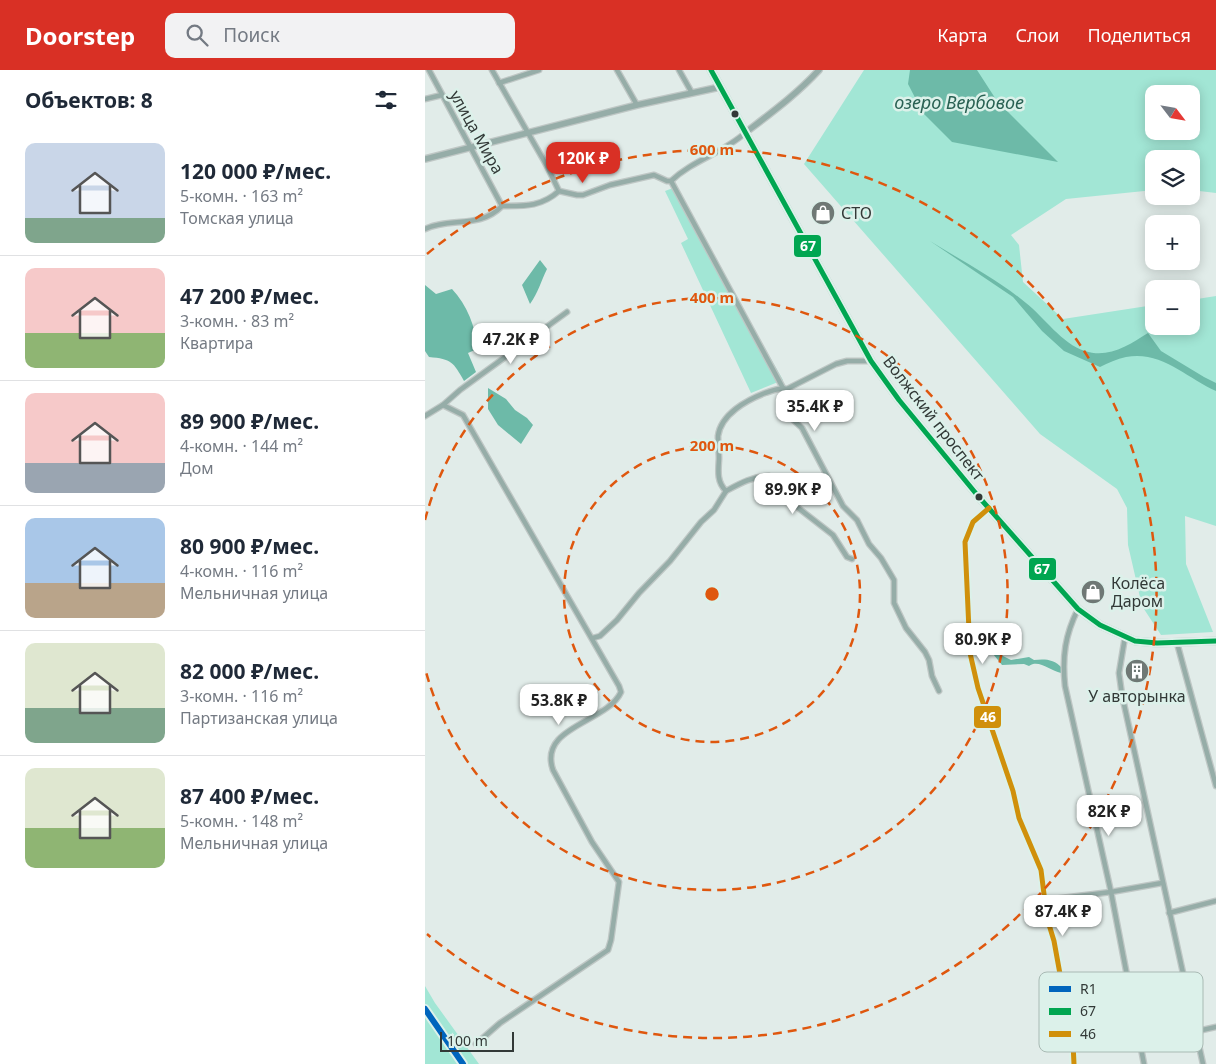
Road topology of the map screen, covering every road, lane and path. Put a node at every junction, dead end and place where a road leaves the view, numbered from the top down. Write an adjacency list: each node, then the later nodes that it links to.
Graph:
1 (429, 70): 11 (street, улица Мира)
2 (493, 70): 8 (street)
3 (539, 70): 8 (street)
4 (617, 70): 13 (street)
5 (679, 70): 10 (street)
6 (711, 70): 9 (main road, Волжский проспект)
7 (819, 70): 14 (street)
8 (499, 83): 15 (street)
9 (720, 86): 10 (street); 14 (main road, Волжский проспект)
10 (692, 93): 13 (street)
11 (442, 95): 12 (street); 16 (street, улица Мира)
12 (425, 99)
13 (637, 105): 15 (street)
14 (745, 132): 18 (street); 23 (main road, Волжский проспект)
15 (528, 133): 16 (street); 19 (street)
16 (472, 148): 17 (street); 20 (street, улица Мира)
17 (425, 159)
18 (671, 181): 19 (street); 24 (street)
19 (559, 191): 20 (street)
20 (502, 206): 21 (street)
21 (425, 229)
22 (567, 312): 25 (street)
23 (871, 361): 24 (street); 28 (main road, Волжский проспект)
24 (783, 388): 27 (street); 35 (street)
25 (443, 404): 26 (street); 32 (street)
26 (425, 416)
27 (726, 492): 29 (street); 32 (street)
28 (989, 508): 30 (main road, Волжский проспект); 39 (street)
29 (853, 559)
30 (1078, 609): 31 (main road, Волжский проспект); 38 (street)
31 (1125, 637): 34 (main road, Волжский проспект); 37 (street)
32 (593, 638): 47 (street)
33 (1216, 641): 34 (main road, Волжский проспект)
34 (1177, 643): 36 (street)
35 (939, 691)
36 (1216, 786)
37 (1162, 883): 38 (street); 41 (street)
38 (1111, 892): 39 (street); 43 (street)
39 (1046, 900): 42 (street)
40 (1216, 901): 41 (street)
41 (1169, 913): 44 (street)
42 (1060, 972)
43 (1126, 972)
44 (1182, 972)
45 (1216, 1027): 46 (street)
46 (1203, 1030)
47 (476, 1044)

